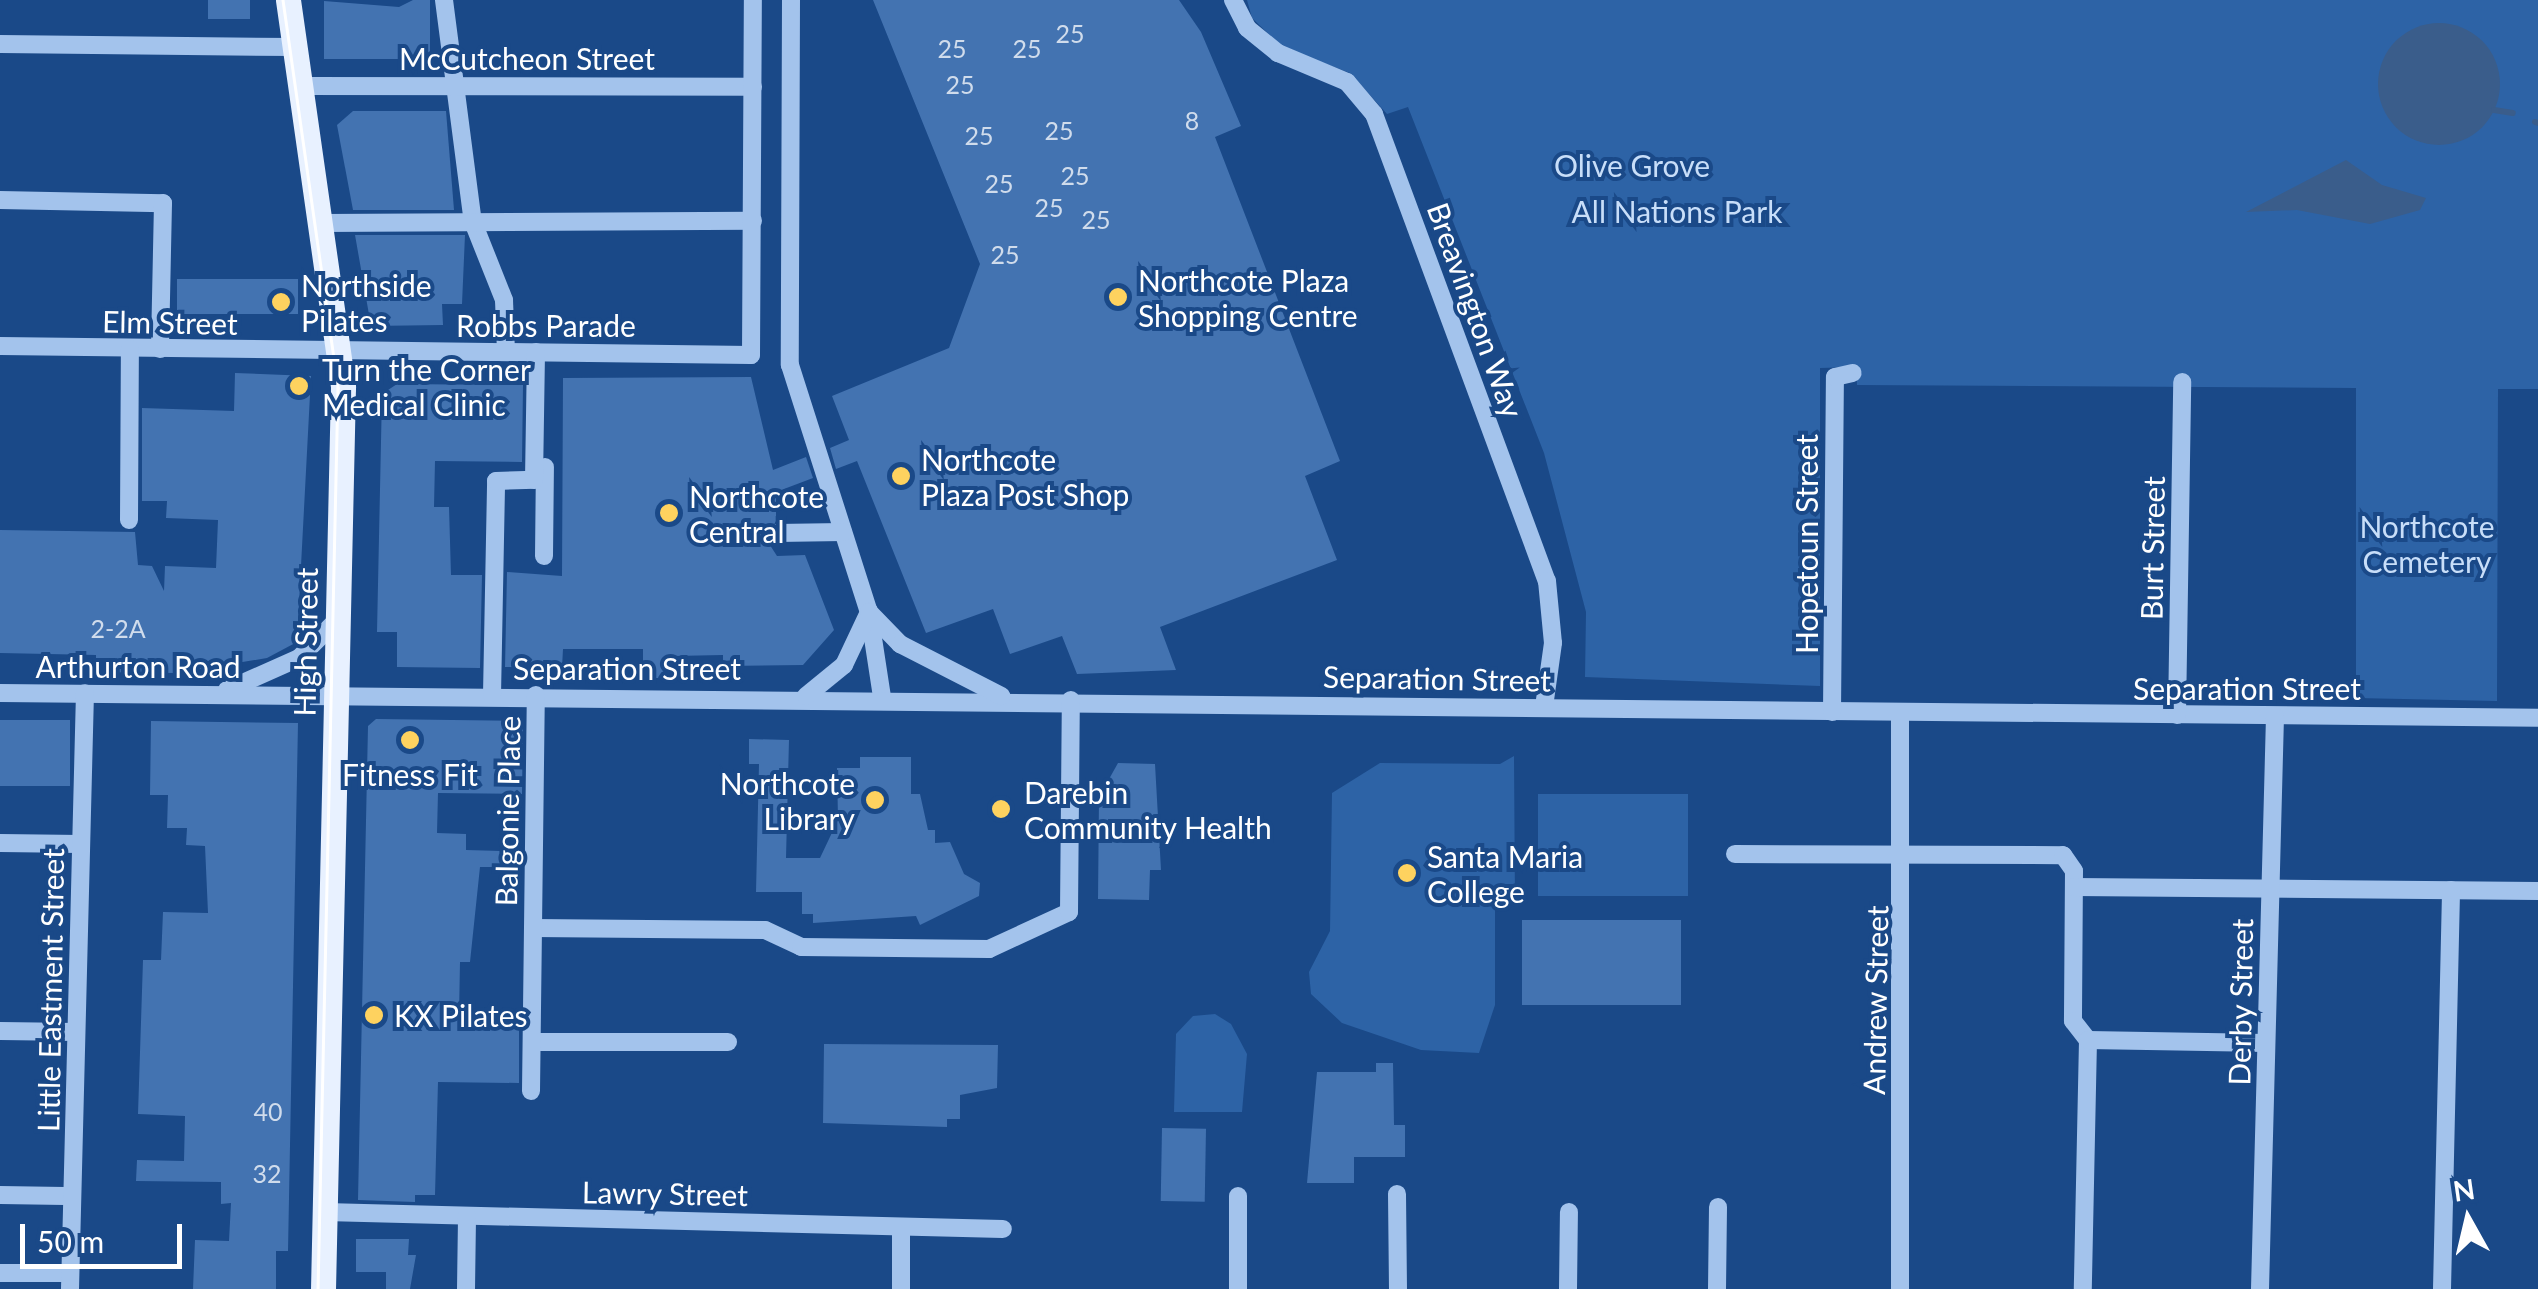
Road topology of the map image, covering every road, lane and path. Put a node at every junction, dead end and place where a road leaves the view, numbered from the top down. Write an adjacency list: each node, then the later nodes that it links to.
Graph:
1 (288, 0): 7 (main road, High Street)
2 (444, 0): 8 (street)
3 (753, 0): 10 (street)
4 (791, 0): 24 (street)
5 (1233, 0): 39 (street, Breavington Way)
6 (0, 44): 7 (street)
7 (296, 47): 9 (main road, High Street)
8 (457, 84): 9 (street, McCutcheon Street); 10 (street, McCutcheon Street); 13 (street)
9 (302, 86): 14 (main road, High Street)
10 (752, 87): 12 (street)
11 (0, 200): 17 (street)
12 (752, 221): 13 (street); 20 (street, Robbs Parade)
13 (473, 222): 14 (street); 19 (street)
14 (322, 223): 18 (main road, High Street)
15 (0, 346): 16 (street, Elm Street)
16 (130, 348): 17 (street, Elm Street); 23 (street)
17 (160, 350): 18 (street, Elm Street)
18 (340, 352): 19 (street, Robbs Parade); 28 (main road, High Street)
19 (506, 352): 20 (street, Robbs Parade)
20 (541, 352): 26 (street); 33 (street)
21 (1837, 374): 40 (street, Hopetoun Street)
22 (2182, 382): 42 (street, Burt Street)
23 (130, 520)
24 (844, 532): 25 (street); 27 (street)
25 (777, 533)
26 (544, 556)
27 (868, 612): 35 (street); 36 (street); 37 (street)
28 (338, 619): 31 (street); 32 (main road, High Street)
29 (0, 692): 30 (street, Arthurton Road)
30 (85, 693): 31 (street, Arthurton Road); 46 (street, Little Eastment Street)
31 (217, 694): 32 (street, Arthurton Road)
32 (336, 695): 33 (street, Separation Street); 66 (main road, High Street)
33 (492, 695): 34 (street, Separation Street)
34 (536, 695): 35 (street, Separation Street); 53 (street, Balgonie Place)
35 (806, 696): 36 (street, Separation Street)
36 (882, 697): 37 (street, Separation Street)
37 (1006, 699): 38 (street, Separation Street)
38 (1071, 700): 39 (street, Separation Street); 53 (street, Balgonie Place)
39 (1544, 708): 40 (street, Separation Street)
40 (1832, 712): 41 (street, Separation Street)
41 (1900, 713): 42 (street, Separation Street); 48 (street, Andrew Street)
42 (2177, 715): 43 (street, Separation Street)
43 (2275, 716): 44 (street, Separation Street); 50 (street, Derby Street)
44 (2538, 718)
45 (0, 843): 46 (street)
46 (81, 844): 55 (street, Little Eastment Street)
47 (1736, 854): 48 (street)
48 (1905, 854): 49 (street); 80 (street, Andrew Street)
49 (2074, 887): 50 (street); 56 (street)
50 (2270, 888): 51 (street); 59 (street, Derby Street)
51 (2450, 890): 52 (street); 83 (street)
52 (2538, 891)
53 (533, 928): 57 (street, Balgonie Place)
54 (0, 1031): 55 (street)
55 (76, 1032): 72 (street, Little Eastment Street)
56 (2088, 1040): 59 (street); 81 (street)
57 (532, 1042): 58 (street); 60 (street, Balgonie Place)
58 (728, 1042)
59 (2266, 1044): 82 (street, Derby Street)
60 (531, 1091)
61 (1397, 1194): 77 (street)
62 (0, 1196): 63 (street)
63 (64, 1196)
64 (1238, 1196): 76 (street)
65 (1718, 1207): 79 (street)
66 (325, 1212): 68 (street, Lawry Street); 73 (main road, High Street)
67 (1570, 1212): 78 (street)
68 (467, 1216): 69 (street, Lawry Street); 74 (street)
69 (901, 1226): 70 (street, Lawry Street); 75 (street)
70 (1004, 1229)
71 (0, 1273): 72 (street)
72 (70, 1281)
73 (323, 1289)
74 (466, 1289)
75 (900, 1289)
76 (1238, 1289)
77 (1398, 1289)
78 (1568, 1289)
79 (1717, 1289)
80 (1900, 1289)
81 (2083, 1289)
82 (2260, 1289)
83 (2442, 1289)

